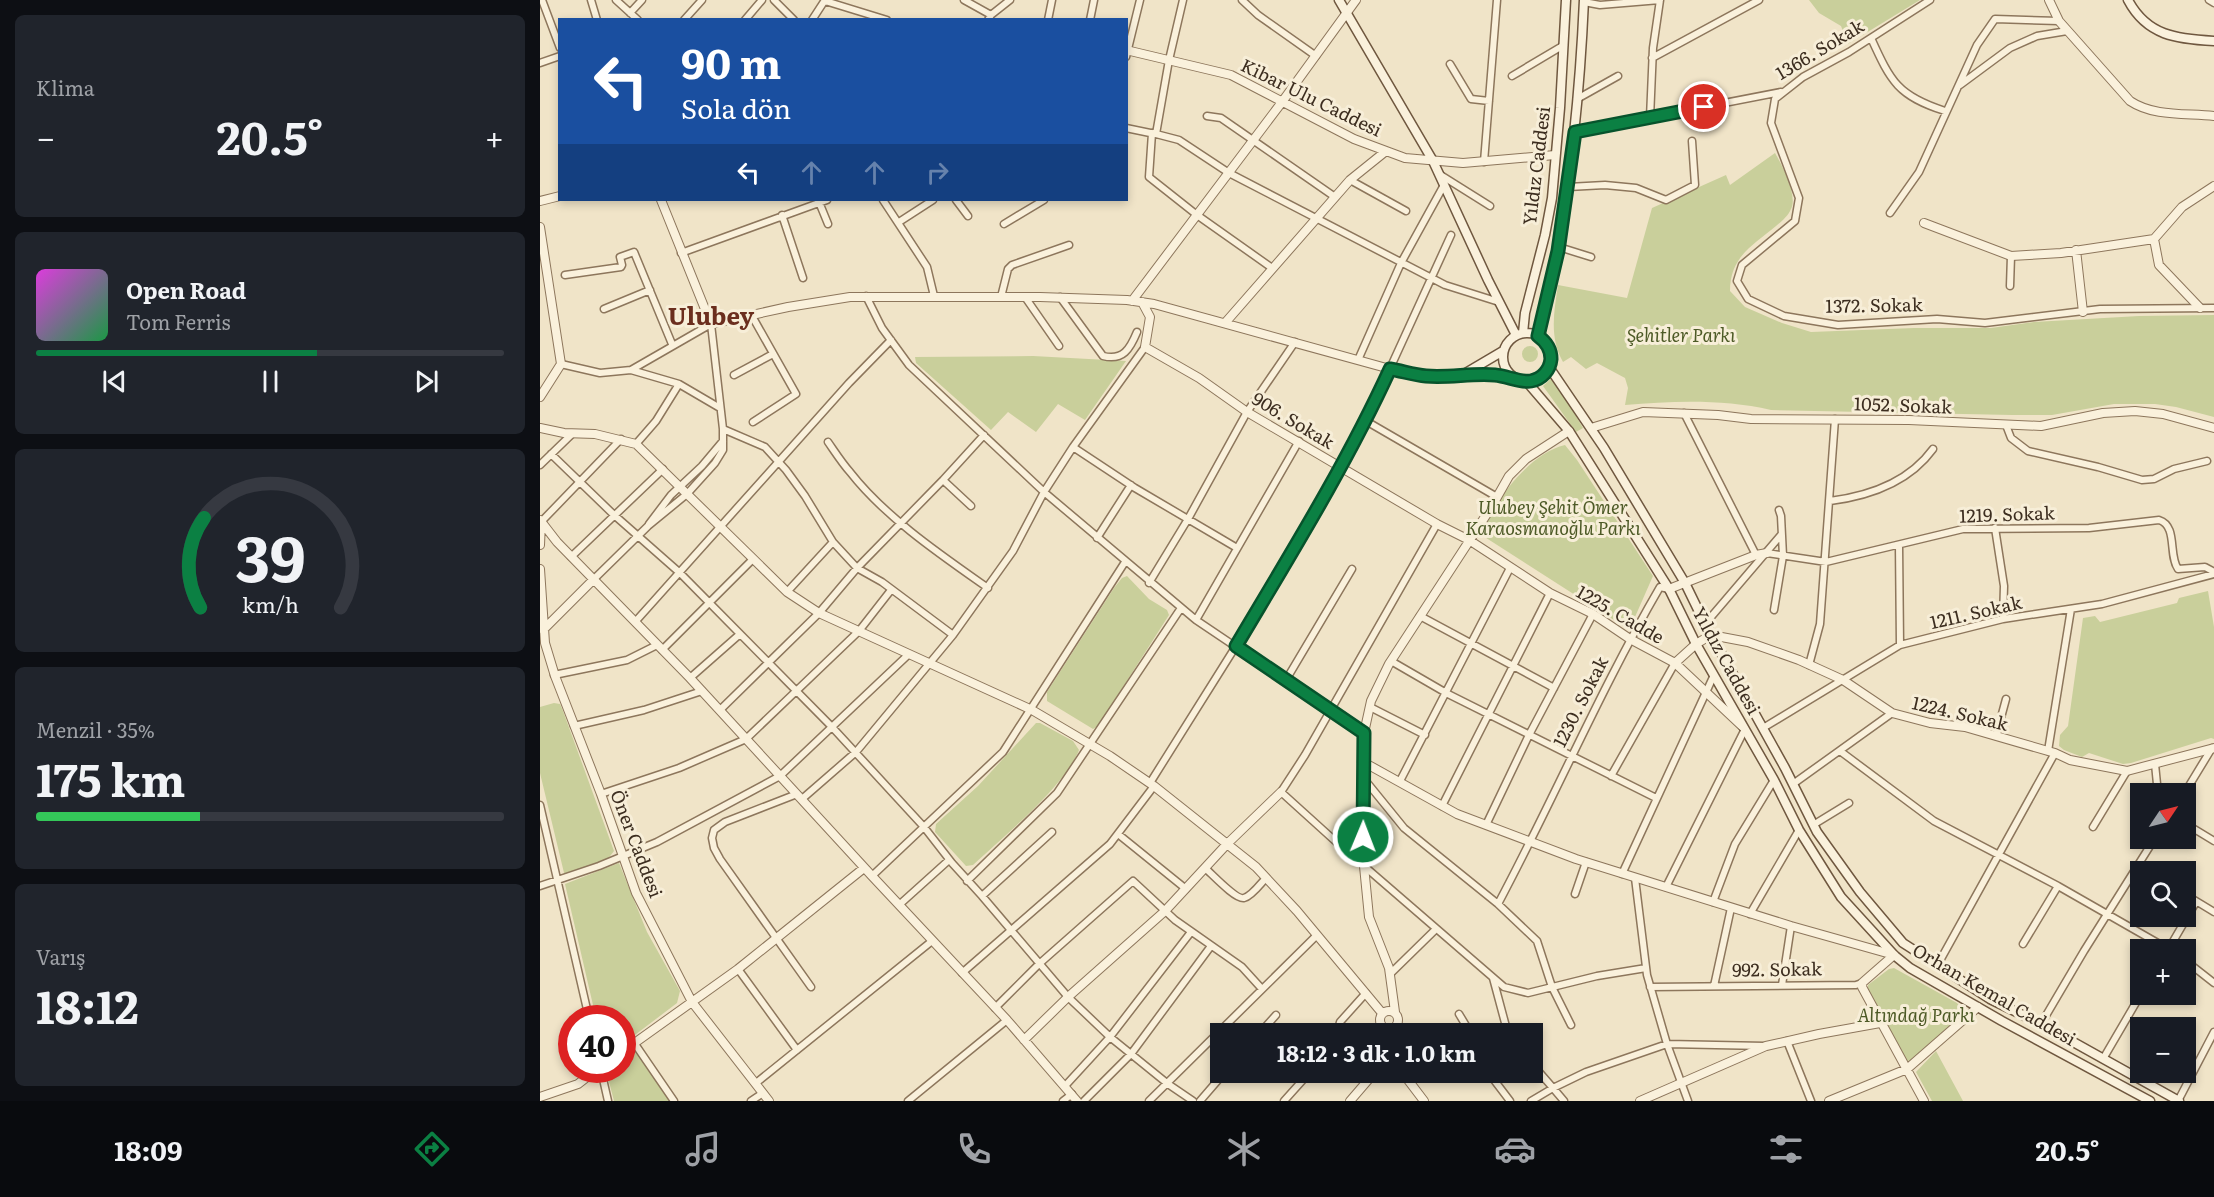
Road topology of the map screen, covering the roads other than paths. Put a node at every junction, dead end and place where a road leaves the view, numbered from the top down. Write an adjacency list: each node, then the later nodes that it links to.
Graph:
1 (542, 0): 44 (street)
2 (591, 0): 31 (street)
3 (616, 0): 29 (street)
4 (642, 0): 29 (street)
5 (702, 0): 33 (street)
6 (762, 0): 34 (street)
7 (774, 0): 35 (street)
8 (964, 0): 30 (street)
9 (1010, 0): 30 (street)
10 (1052, 0): 38 (street)
11 (1094, 0): 39 (street)
12 (1140, 0): 46 (street)
13 (1184, 0): 51 (street)
14 (1242, 0): 48 (street)
15 (1339, 0): 28 (main road)
16 (1356, 0): 28 (street)
17 (1497, 0): 59 (street)
18 (1566, 0): 45 (main road, Yıldız Caddesi)
19 (1660, 0): 26 (street); 50 (street)
20 (1759, 0): 50 (street)
21 (1930, 0): 42 (street, 1366. Sokak)
22 (2049, 0): 40 (street)
23 (2128, 0): 43 (main road)
24 (2210, 0): 27 (street)
25 (825, 1): 36 (street); 37 (street)
26 (1584, 1): 58 (main road, Yıldız Caddesi)
27 (2214, 3)
28 (1346, 12): 48 (street); 72 (main road)
29 (630, 13): 32 (street)
30 (989, 17)
31 (596, 18)
32 (636, 18)
33 (686, 18)
34 (747, 18)
35 (792, 18)
36 (813, 18)
37 (880, 18)
38 (1048, 18)
39 (1090, 18)
40 (2058, 21): 41 (street); 56 (street)
41 (2067, 31): 56 (street); 63 (street)
42 (1871, 38): 57 (street, 1366. Sokak); 61 (street)
43 (2214, 41)
44 (558, 43)
45 (1565, 45): 54 (street); 71 (main road, Yıldız Caddesi)
46 (1128, 49)
47 (1128, 53): 51 (street, Kibar Ulu Caddesi)
48 (1316, 56): 60 (street)
49 (558, 57): 52 (street)
50 (1652, 58): 64 (street)
51 (1169, 60): 60 (street, Kibar Ulu Caddesi); 67 (street)
52 (540, 63)
53 (1450, 64): 59 (street)
54 (1512, 76)
55 (1618, 76): 58 (street)
56 (1957, 87): 61 (street)
57 (1784, 92): 64 (street, 1366. Sokak); 128 (street, 1372. Sokak)
58 (1577, 99): 66 (main road, Yıldız Caddesi)
59 (1489, 101): 73 (street)
60 (1282, 102): 68 (street); 70 (street, Kibar Ulu Caddesi)
61 (1945, 111): 92 (street)
62 (1207, 116): 68 (street)
63 (2214, 116)
64 (1650, 118): 66 (street, 1366. Sokak)
65 (1128, 128): 67 (street)
66 (1575, 132): 79 (main road, Yıldız Caddesi)
67 (1154, 134): 74 (street); 94 (street)
68 (1253, 141): 74 (street); 81 (street)
69 (1692, 141): 79 (street)
70 (1386, 151): 72 (street, Kibar Ulu Caddesi); 76 (street)
71 (1555, 155): 73 (street, Kibar Ulu Caddesi); 133 (main road, Yıldız Caddesi)
72 (1433, 161): 73 (street, Kibar Ulu Caddesi); 75 (main road)
73 (1484, 162)
74 (1229, 173): 94 (street); 96 (street)
75 (1439, 174): 77 (main road); 90 (street)
76 (1350, 180): 81 (street); 91 (street)
77 (1444, 185): 110 (street); 124 (main road)
78 (2214, 186): 103 (street)
79 (1568, 187): 105 (main road, Yıldız Caddesi)
80 (558, 196): 82 (street)
81 (1335, 197): 96 (street)
82 (540, 201)
83 (661, 201): 107 (street)
84 (823, 201): 89 (street)
85 (884, 201): 97 (street)
86 (931, 201): 97 (street)
87 (957, 201): 95 (street)
88 (1039, 201): 100 (street)
89 (819, 202): 93 (street); 99 (street)
90 (1491, 206)
91 (1406, 211)
92 (1890, 213)
93 (782, 215): 107 (street); 113 (street)
94 (1197, 215): 111 (street); 122 (street)
95 (968, 216)
96 (1317, 217): 110 (street); 111 (street)
97 (899, 222): 118 (street)
98 (1924, 223): 108 (street)
99 (828, 224)
100 (1004, 224)
101 (540, 227): 143 (street)
102 (1451, 235): 114 (street)
103 (2154, 239): 106 (street); 125 (street)
104 (1068, 245): 119 (street)
105 (1559, 248): 109 (street); 134 (main road, Yıldız Caddesi)
106 (2076, 250): 108 (street); 128 (street)
107 (681, 253): 131 (street)
108 (2011, 256): 115 (street)
109 (1591, 258)
110 (1401, 263): 114 (street); 142 (street)
111 (1272, 268): 130 (street)
112 (565, 274): 116 (street)
113 (803, 278)
114 (1430, 278): 124 (street); 145 (street)
115 (2010, 286)
116 (650, 290): 127 (street); 137 (street)
117 (866, 296): 118 (street); 129 (street); 135 (street)
118 (934, 296): 119 (street)
119 (1000, 297): 120 (street)
120 (1025, 297): 121 (street); 138 (street)
121 (1060, 297): 122 (street); 132 (street)
122 (1132, 300): 123 (street)
123 (1142, 302): 130 (street); 139 (street)
124 (1499, 302): 133 (main road)
125 (2200, 308): 126 (street, 1372. Sokak); 128 (street, 1372. Sokak)
126 (2214, 308)
127 (604, 309)
128 (2083, 312)
129 (752, 316): 131 (street); 141 (street)
130 (1225, 323): 136 (street)
131 (711, 324): 137 (street); 154 (street)
132 (1137, 332)
133 (1520, 334): 134 (main road); 140 (main road)
134 (1538, 336): 144 (main road, Yıldız Caddesi)
135 (891, 340): 167 (street); 177 (street)
136 (1294, 342): 142 (street); 155 (street)
137 (672, 344): 146 (street)
138 (1059, 346)
139 (1145, 347): 155 (street, 906. Sokak); 173 (street)
140 (1503, 351): 148 (main road); 150 (main road)
141 (773, 354): 147 (street); 159 (street)
142 (1358, 360): 145 (street)
143 (561, 364): 146 (street); 153 (street)
144 (1549, 367): 151 (main road); 162 (main road, Yıldız Caddesi)
145 (1390, 369): 149 (street); 158 (street)
146 (631, 370): 152 (street)
147 (734, 375)
148 (1461, 375): 149 (main road); 150 (main road)
149 (1426, 376)
150 (1512, 376): 151 (main road, Yıldız Caddesi)
151 (1527, 382): 165 (main road, Yıldız Caddesi)
152 (679, 384): 154 (street); 172 (street)
153 (540, 397)
154 (720, 408): 164 (street)
155 (1247, 412): 170 (street, 906. Sokak); 192 (street)
156 (1684, 413): 157 (street, 1052. Sokak); 162 (street, 1052. Sokak); 208 (street)
157 (1835, 419): 160 (street, 1052. Sokak); 188 (street)
158 (1366, 421): 179 (street); 187 (street)
159 (753, 422)
160 (2006, 425): 163 (street, 1052. Sokak); 176 (street)
161 (540, 428): 166 (street)
162 (1591, 428): 222 (main road, Yıldız Caddesi)
163 (2214, 428)
164 (723, 429): 169 (street); 177 (street)
165 (1569, 431): 187 (street); 224 (main road, Yıldız Caddesi)
166 (572, 434): 168 (street); 175 (street)
167 (984, 435): 181 (street); 185 (street)
168 (621, 439): 172 (street); 182 (street)
169 (724, 440): 184 (street); 186 (street)
170 (1299, 441): 179 (street, 906. Sokak); 206 (street)
171 (828, 442): 194 (street)
172 (636, 444): 180 (street)
173 (1073, 447): 183 (street); 185 (street)
174 (1933, 449): 188 (street)
175 (551, 454): 178 (street); 182 (street)
176 (2207, 461)
177 (778, 462): 197 (street); 203 (street)
178 (540, 465)
179 (1342, 467): 195 (street, 906. Sokak); 249 (street)
180 (663, 469): 184 (street); 191 (street)
181 (944, 480): 189 (street); 194 (street)
182 (579, 482): 191 (street); 193 (street)
183 (1131, 485): 192 (street); 201 (street)
184 (680, 486): 186 (street); 196 (street)
185 (1044, 492): 201 (street); 223 (street)
186 (687, 494): 196 (street); 197 (street)
187 (1497, 497): 202 (street)
188 (1830, 501): 213 (street)
189 (971, 507)
190 (1779, 510): 199 (street)
191 (613, 514): 200 (street); 210 (street)
192 (1188, 519): 206 (street); 221 (street)
193 (541, 521): 204 (street); 210 (street)
194 (902, 522): 214 (street); 223 (street)
195 (1437, 524): 202 (street, 906. Sokak); 272 (street)
196 (648, 526): 200 (street)
197 (721, 526): 211 (street); 218 (street)
198 (1995, 528): 205 (street, 1219. Sokak); 219 (street, 1219. Sokak); 236 (street)
199 (1781, 535): 207 (street); 209 (street)
200 (639, 536): 218 (street); 220 (street)
201 (1097, 538): 212 (street)
202 (1469, 540): 216 (street, 1225. Cadde); 235 (street)
203 (833, 542): 214 (street); 226 (street)
204 (540, 545)
205 (1899, 545): 213 (street, 1219. Sokak); 248 (street)
206 (1237, 548): 237 (street)
207 (1767, 553): 208 (street); 209 (street, 1219. Sokak); 239 (street)
208 (1756, 555): 222 (street)
209 (1783, 556): 213 (street, 1219. Sokak); 231 (street)
210 (571, 557): 220 (street)
211 (752, 560): 226 (street); 228 (street)
212 (1125, 562): 221 (street); 271 (street)
213 (1826, 562): 256 (street)
214 (857, 568): 225 (street); 232 (street)
215 (1352, 568): 261 (street)
216 (1510, 568): 227 (street, 1225. Cadde); 246 (street)
217 (540, 569): 233 (street, Öner Caddesi)
218 (680, 573): 228 (street); 238 (street)
219 (2214, 573): 230 (street, 1211. Sokak)
220 (593, 580): 238 (street); 241 (street)
221 (1149, 583): 229 (street)
222 (1685, 583): 224 (street); 239 (main road, Yıldız Caddesi)
223 (988, 588): 243 (street)
224 (1669, 589): 245 (street, 1230. Sokak); 247 (main road, Yıldız Caddesi)
225 (891, 590): 240 (street); 243 (street)
226 (787, 592): 232 (street)
227 (1550, 593): 234 (street, 1225. Cadde); 257 (street)
228 (708, 603): 242 (street); 250 (street)
229 (1181, 608): 237 (street); 284 (street)
230 (2071, 609): 236 (street, 1211. Sokak); 288 (street)
231 (1774, 610)
232 (819, 613): 240 (street); 253 (street)
233 (541, 614): 241 (street, Öner Caddesi)
234 (1593, 614): 245 (street, 1225. Cadde); 263 (street)
235 (1420, 616): 246 (street); 252 (street)
236 (2003, 619): 248 (street, 1211. Sokak)
237 (1196, 620): 249 (street)
238 (634, 622): 250 (street)
239 (1705, 624): 244 (main road, Yıldız Caddesi)
240 (859, 631): 251 (street); 264 (street)
241 (542, 632): 258 (street, Öner Caddesi)
242 (740, 634): 253 (street); 260 (street)
243 (953, 635): 254 (street)
244 (1711, 636): 247 (street); 256 (street, 1224. Sokak); 277 (main road, Yıldız Caddesi)
245 (1630, 639): 255 (street, 1225. Cadde); 289 (street, 1230. Sokak)
246 (1470, 644): 257 (street); 266 (street)
247 (1696, 644): 255 (street); 259 (main road, Yıldız Caddesi)
248 (1900, 645): 262 (street, 1211. Sokak)
249 (1236, 646): 261 (street); 300 (street)
250 (660, 647): 258 (street); 260 (street)
251 (909, 654): 254 (street); 276 (street)
252 (1391, 661): 266 (street); 269 (street)
253 (768, 662): 264 (street); 270 (street)
254 (931, 663): 271 (street); 287 (street)
255 (1675, 663): 267 (street, 1225. Cadde); 294 (street)
256 (1809, 665): 262 (street, 1224. Sokak)
257 (1512, 667): 263 (street); 274 (street)
258 (554, 675): 275 (street, Öner Caddesi)
259 (1714, 675): 267 (street); 278 (main road, Yıldız Caddesi)
260 (690, 678): 265 (street)
261 (1286, 680): 272 (street)
262 (1843, 680): 273 (street, 1224. Sokak); 277 (street, 1211. Sokak)
263 (1554, 688): 281 (street)
264 (796, 690): 276 (street); 283 (street)
265 (702, 691): 270 (street); 275 (street)
266 (1446, 693): 274 (street); 280 (street)
267 (1705, 693): 278 (street, 1225. Cadde); 305 (street)
268 (2006, 699): 282 (street)
269 (1370, 707): 279 (street); 280 (street)
270 (720, 710): 283 (street)
271 (1032, 710): 284 (street); 312 (street)
272 (1330, 710): 279 (street); 302 (street)
273 (1892, 713): 282 (street, 1224. Sokak); 286 (street)
274 (1488, 715): 281 (street); 308 (street)
275 (574, 726): 303 (street, Öner Caddesi)
276 (832, 727): 287 (street); 293 (street)
277 (1763, 728): 301 (main road, Yıldız Caddesi)
278 (1745, 729): 296 (main road, Yıldız Caddesi); 337 (street)
279 (1364, 733): 290 (street)
280 (1425, 735): 297 (street)
281 (1529, 735): 289 (street); 309 (street)
282 (1996, 736): 288 (street, 1224. Sokak)
283 (746, 739): 293 (street); 303 (street)
284 (1090, 746): 300 (street); 334 (street)
285 (2213, 748): 291 (street, 1224. Sokak); 299 (street)
286 (1840, 751): 301 (street); 322 (street)
287 (856, 752): 304 (street); 312 (street)
288 (2052, 752): 292 (street, 1224. Sokak); 322 (street)
289 (1571, 756): 294 (street); 318 (street, 1230. Sokak)
290 (1365, 764): 295 (street); 297 (street)
291 (2155, 764): 292 (street, 1224. Sokak); 298 (street)
292 (2127, 771): 311 (street)
293 (780, 776): 304 (street); 320 (street)
294 (1611, 776): 305 (street)
295 (1365, 780): 321 (street); 343 (street)
296 (1774, 780): 313 (main road, Yıldız Caddesi); 341 (street)
297 (1400, 781): 308 (street)
298 (2157, 783)
299 (2191, 783)
300 (1152, 784): 316 (street); 319 (street)
301 (1793, 784): 310 (main road, Yıldız Caddesi)
302 (1281, 792): 319 (street); 321 (street)
303 (601, 794): 320 (street, Öner Caddesi)
304 (800, 797): 326 (street); 356 (street)
305 (1656, 798): 328 (street)
306 (1849, 803): 310 (street)
307 (540, 805): 333 (street)
308 (1442, 806): 309 (street)
309 (1486, 825): 318 (street)
310 (1814, 825): 358 (main road, Yıldız Caddesi)
311 (2093, 826)
312 (924, 827): 323 (street); 329 (street)
313 (1800, 830): 348 (street); 361 (main road, Yıldız Caddesi)
314 (2196, 830): 317 (street)
315 (1052, 832): 340 (street)
316 (1118, 834): 338 (street); 352 (street)
317 (2214, 841)
318 (1531, 842): 324 (street); 343 (street, 1230. Sokak)
319 (1227, 844): 327 (street); 330 (street)
320 (622, 856): 333 (street); 380 (street, Öner Caddesi)
321 (1363, 856): 325 (street)
322 (1998, 856): 336 (street); 363 (street)
323 (949, 860): 334 (street); 344 (street)
324 (1586, 862): 328 (street); 339 (street)
325 (1364, 866): 351 (street); 368 (street)
326 (864, 868): 329 (street); 356 (street)
327 (1205, 868): 330 (street); 338 (street)
328 (1622, 874): 331 (street)
329 (872, 876): 344 (street)
330 (1266, 878): 354 (street)
331 (1635, 878): 337 (street); 364 (street)
332 (2130, 878): 349 (street)
333 (558, 881): 335 (street); 381 (street)
334 (968, 881): 340 (street)
335 (540, 886)
336 (2058, 886): 349 (street); 359 (street)
337 (1666, 887): 341 (street)
338 (1186, 889): 346 (street)
339 (1575, 894)
340 (982, 896): 352 (street)
341 (1713, 902): 345 (street)
342 (2196, 902): 347 (street)
343 (1498, 904): 375 (street)
344 (899, 905): 357 (street)
345 (1731, 908): 348 (street); 373 (street)
346 (1165, 911): 353 (street); 362 (street); 379 (street)
347 (2214, 912)
348 (1750, 914): 350 (street)
349 (2106, 915): 355 (street); 397 (street)
350 (1791, 926): 361 (street); 372 (street)
351 (1436, 929): 368 (street); 369 (street)
352 (1010, 930): 362 (street); 367 (street)
353 (1191, 932): 360 (street); 400 (street)
354 (1316, 936): 377 (street); 378 (street)
355 (2150, 939)
356 (776, 940): 365 (street); 374 (street)
357 (932, 941): 367 (street); 407 (street)
358 (1903, 943): 361 (street, Orhan Kemal Caddesi); 363 (main road, Orhan Kemal Caddesi)
359 (2023, 944)
360 (1211, 946): 377 (street); 408 (street)
361 (1894, 955): 370 (street); 383 (main road, Orhan Kemal Caddesi)
362 (1039, 964): 379 (street); 384 (street)
363 (1937, 966): 397 (main road, Orhan Kemal Caddesi)
364 (1646, 968): 375 (street); 376 (street)
365 (738, 969): 380 (street); 407 (street)
366 (2196, 969): 371 (street)
367 (962, 974): 384 (street)
368 (1390, 974): 385 (street)
369 (1492, 977): 375 (street); 395 (street)
370 (1862, 983): 372 (street, 992. Sokak); 396 (street)
371 (2214, 983)
372 (1782, 985): 373 (street, 992. Sokak)
373 (1714, 986): 376 (street, 992. Sokak)
374 (811, 987)
375 (1552, 987): 398 (street)
376 (1650, 987): 404 (street)
377 (1262, 989): 421 (street)
378 (1366, 993): 386 (street); 391 (street)
379 (1068, 997): 400 (street); 401 (street)
380 (692, 1002): 403 (street); 414 (street, Öner Caddesi)
381 (587, 1005)
382 (2135, 1005): 409 (street)
383 (1978, 1007): 410 (street); 448 (main road, Orhan Kemal Caddesi)
384 (995, 1008): 389 (street)
385 (1395, 1012): 386 (street); 393 (street)
386 (1382, 1013): 392 (street)
387 (1459, 1014): 394 (street)
388 (1276, 1015): 390 (street)
389 (1007, 1020): 401 (street); 432 (street)
390 (1269, 1023)
391 (1340, 1023)
392 (1381, 1023)
393 (1398, 1023)
394 (1464, 1023)
395 (1505, 1023)
396 (1880, 1023): 402 (street); 410 (street)
397 (2041, 1024): 409 (main road, Orhan Kemal Caddesi)
398 (1571, 1025)
399 (2214, 1032): 449 (street)
400 (1110, 1036): 408 (street); 422 (street)
401 (1024, 1040): 422 (street)
402 (1787, 1041): 406 (street); 446 (street)
403 (636, 1043)
404 (1667, 1044): 406 (street); 420 (street); 423 (street)
405 (636, 1045): 429 (street)
406 (1766, 1046): 420 (street)
407 (797, 1050): 414 (street)
408 (1131, 1054): 421 (street); 434 (street)
409 (2103, 1059): 449 (main road, Orhan Kemal Caddesi)
410 (1907, 1069): 427 (street); 447 (street)
411 (1543, 1076): 423 (street)
412 (579, 1083): 425 (street)
413 (604, 1083): 428 (street)
414 (756, 1083): 424 (street, Öner Caddesi)
415 (1216, 1083): 437 (street)
416 (1300, 1083): 438 (street)
417 (1365, 1083): 439 (street)
418 (1410, 1083): 440 (street)
419 (1496, 1083): 441 (street)
420 (1681, 1083): 444 (street); 445 (street)
421 (1168, 1084): 435 (street); 436 (street)
422 (1065, 1086): 426 (street)
423 (1553, 1088): 442 (street); 443 (street)
424 (763, 1093): 430 (street); 431 (street, Öner Caddesi)
425 (540, 1097)
426 (1075, 1098): 433 (street)
427 (1835, 1100)
428 (608, 1101)
429 (674, 1101)
430 (751, 1101)
431 (769, 1101)
432 (908, 1101)
433 (1063, 1101)
434 (1084, 1101)
435 (1149, 1101)
436 (1194, 1101)
437 (1200, 1101)
438 (1284, 1101)
439 (1350, 1101)
440 (1424, 1101)
441 (1510, 1101)
442 (1531, 1101)
443 (1563, 1101)
444 (1640, 1101)
445 (1688, 1101)
446 (1811, 1101)
447 (1924, 1101)
448 (2150, 1101)
449 (2179, 1101)

